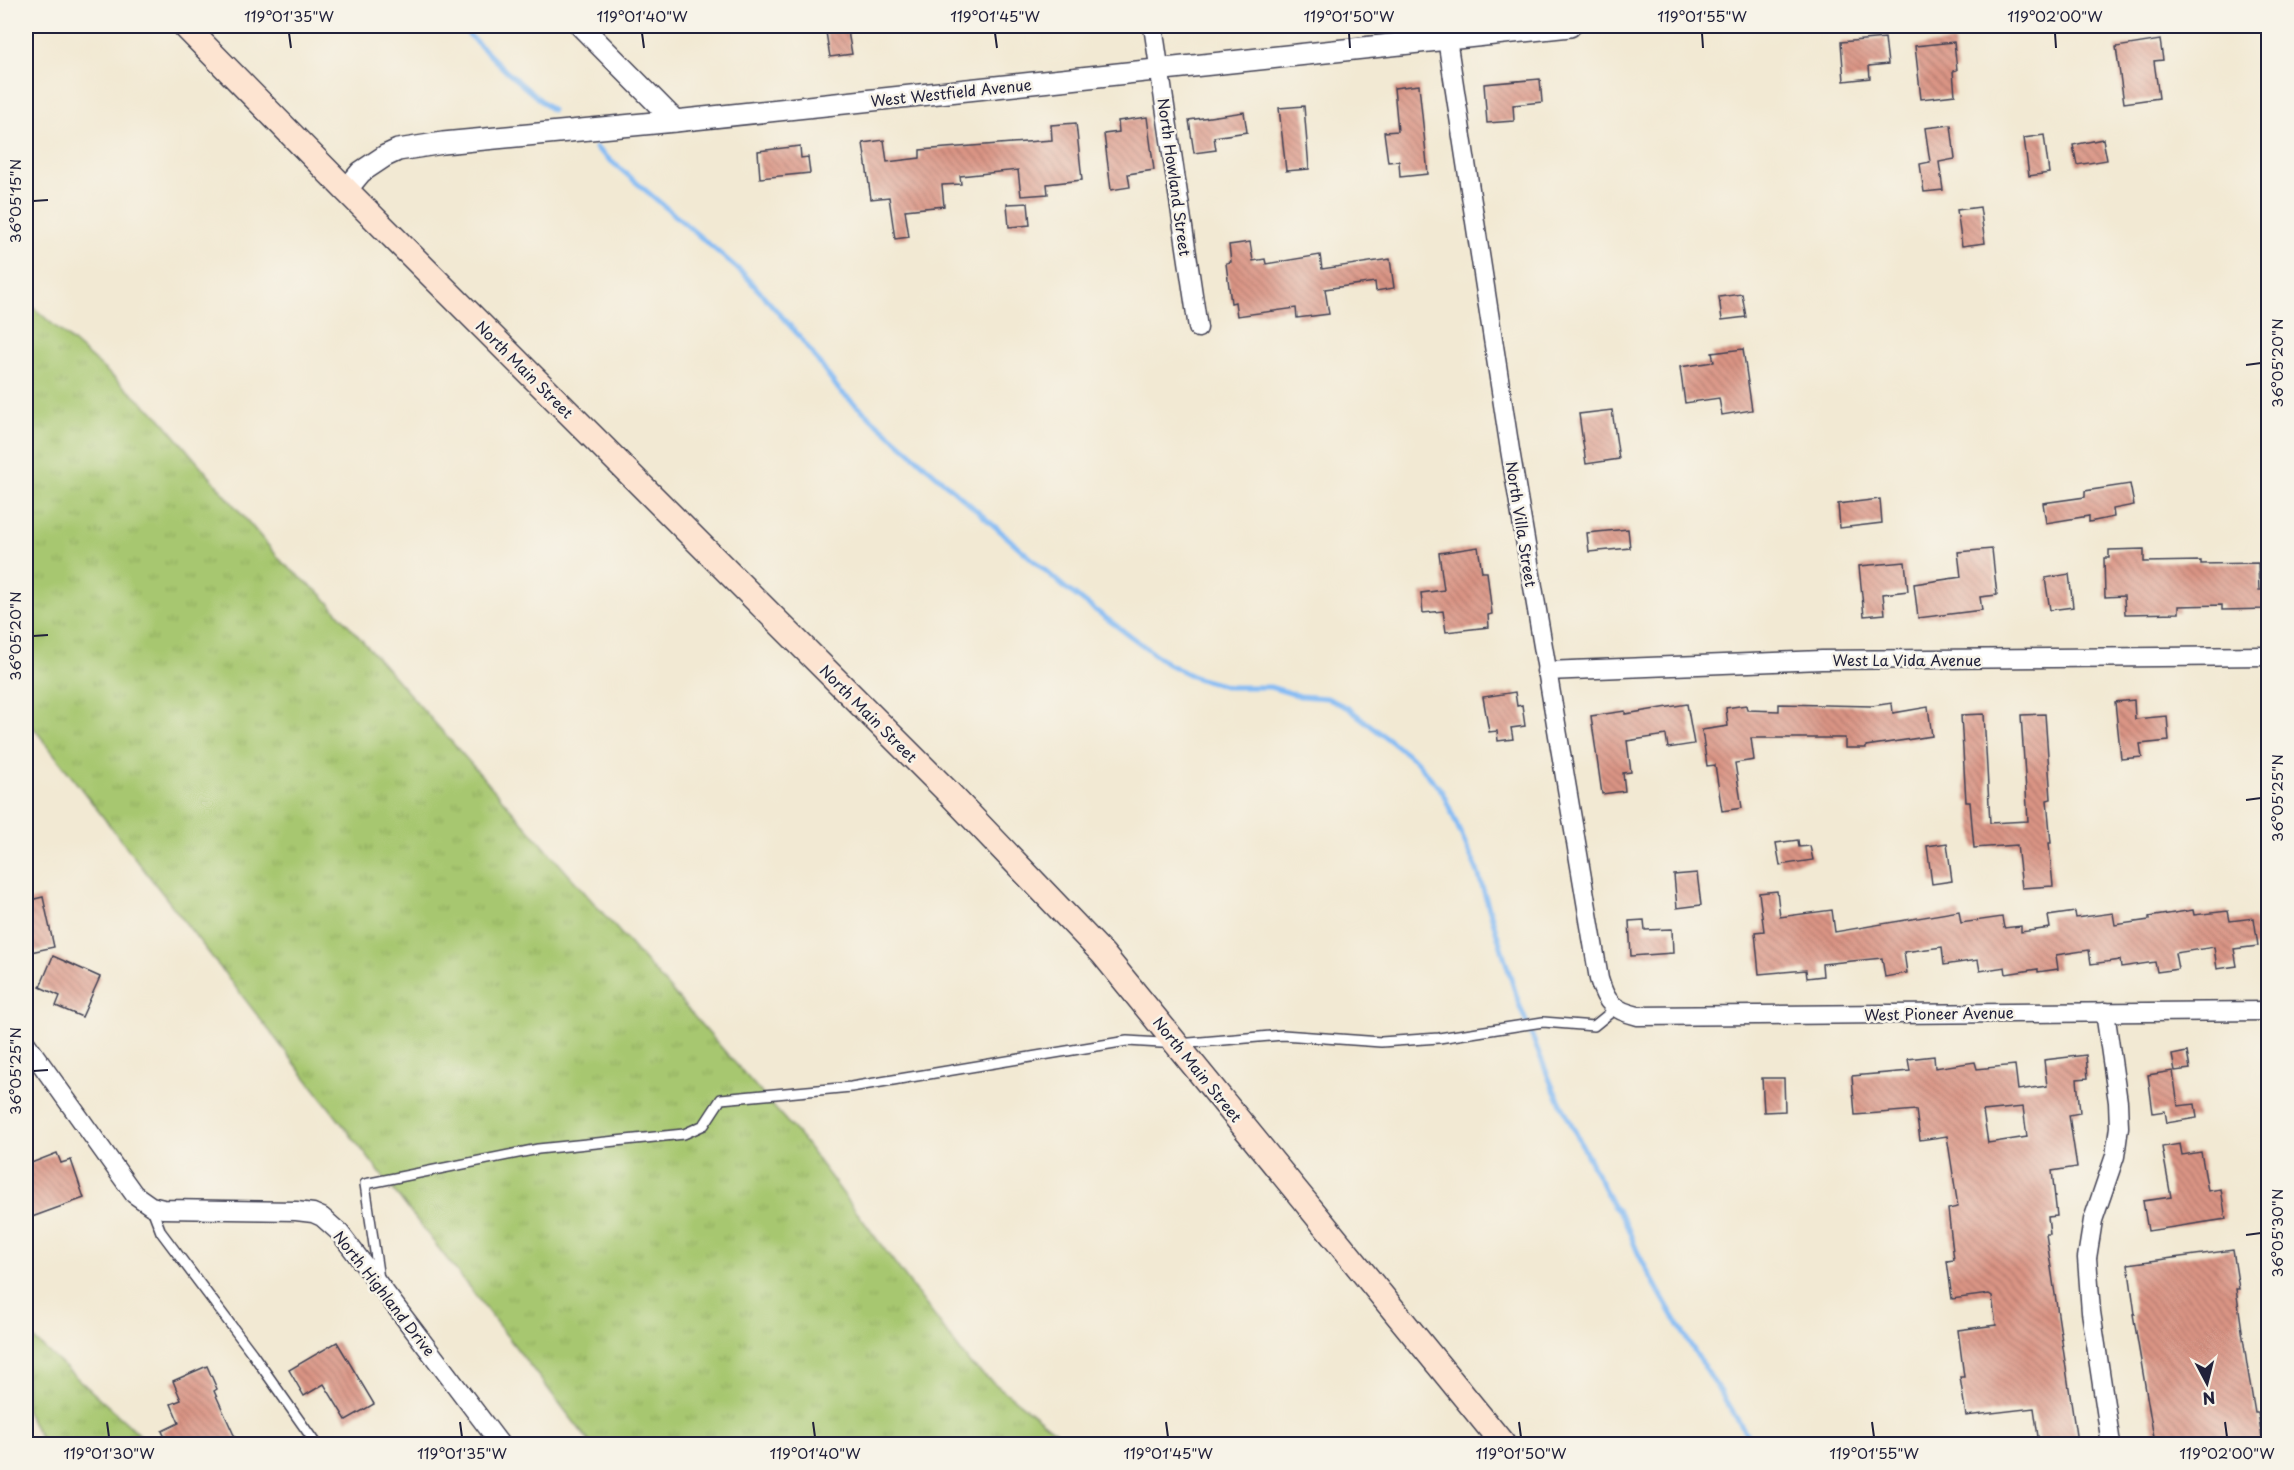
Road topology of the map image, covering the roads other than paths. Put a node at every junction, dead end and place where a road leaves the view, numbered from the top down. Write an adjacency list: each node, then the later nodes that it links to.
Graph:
1 (185, 26): 8 (main road, North Main Street)
2 (581, 26): 7 (street)
3 (1153, 26): 6 (street, North Howland Street)
4 (1570, 26): 5 (street, West Westfield Avenue)
5 (1447, 39): 6 (street, West Westfield Avenue); 11 (street, North Villa Street)
6 (1159, 69): 7 (street, West Westfield Avenue); 9 (street, North Howland Street)
7 (675, 122): 8 (street, West Westfield Avenue)
8 (346, 190): 16 (main road, North Main Street)
9 (1198, 328)
10 (2268, 656): 11 (street, West La Vida Avenue)
11 (1546, 671): 12 (street, North Villa Street)
12 (1613, 1007): 14 (street, West Pioneer Avenue); 16 (lane)
13 (2268, 1011): 14 (street, West Pioneer Avenue)
14 (2105, 1012): 22 (street)
15 (26, 1043): 17 (street)
16 (1178, 1044): 18 (lane); 21 (main road, North Main Street)
17 (151, 1206): 18 (street, North Highland Drive); 19 (lane)
18 (380, 1285): 20 (street, North Highland Drive)
19 (316, 1444)
20 (500, 1444)
21 (1503, 1444)
22 (2111, 1444)

